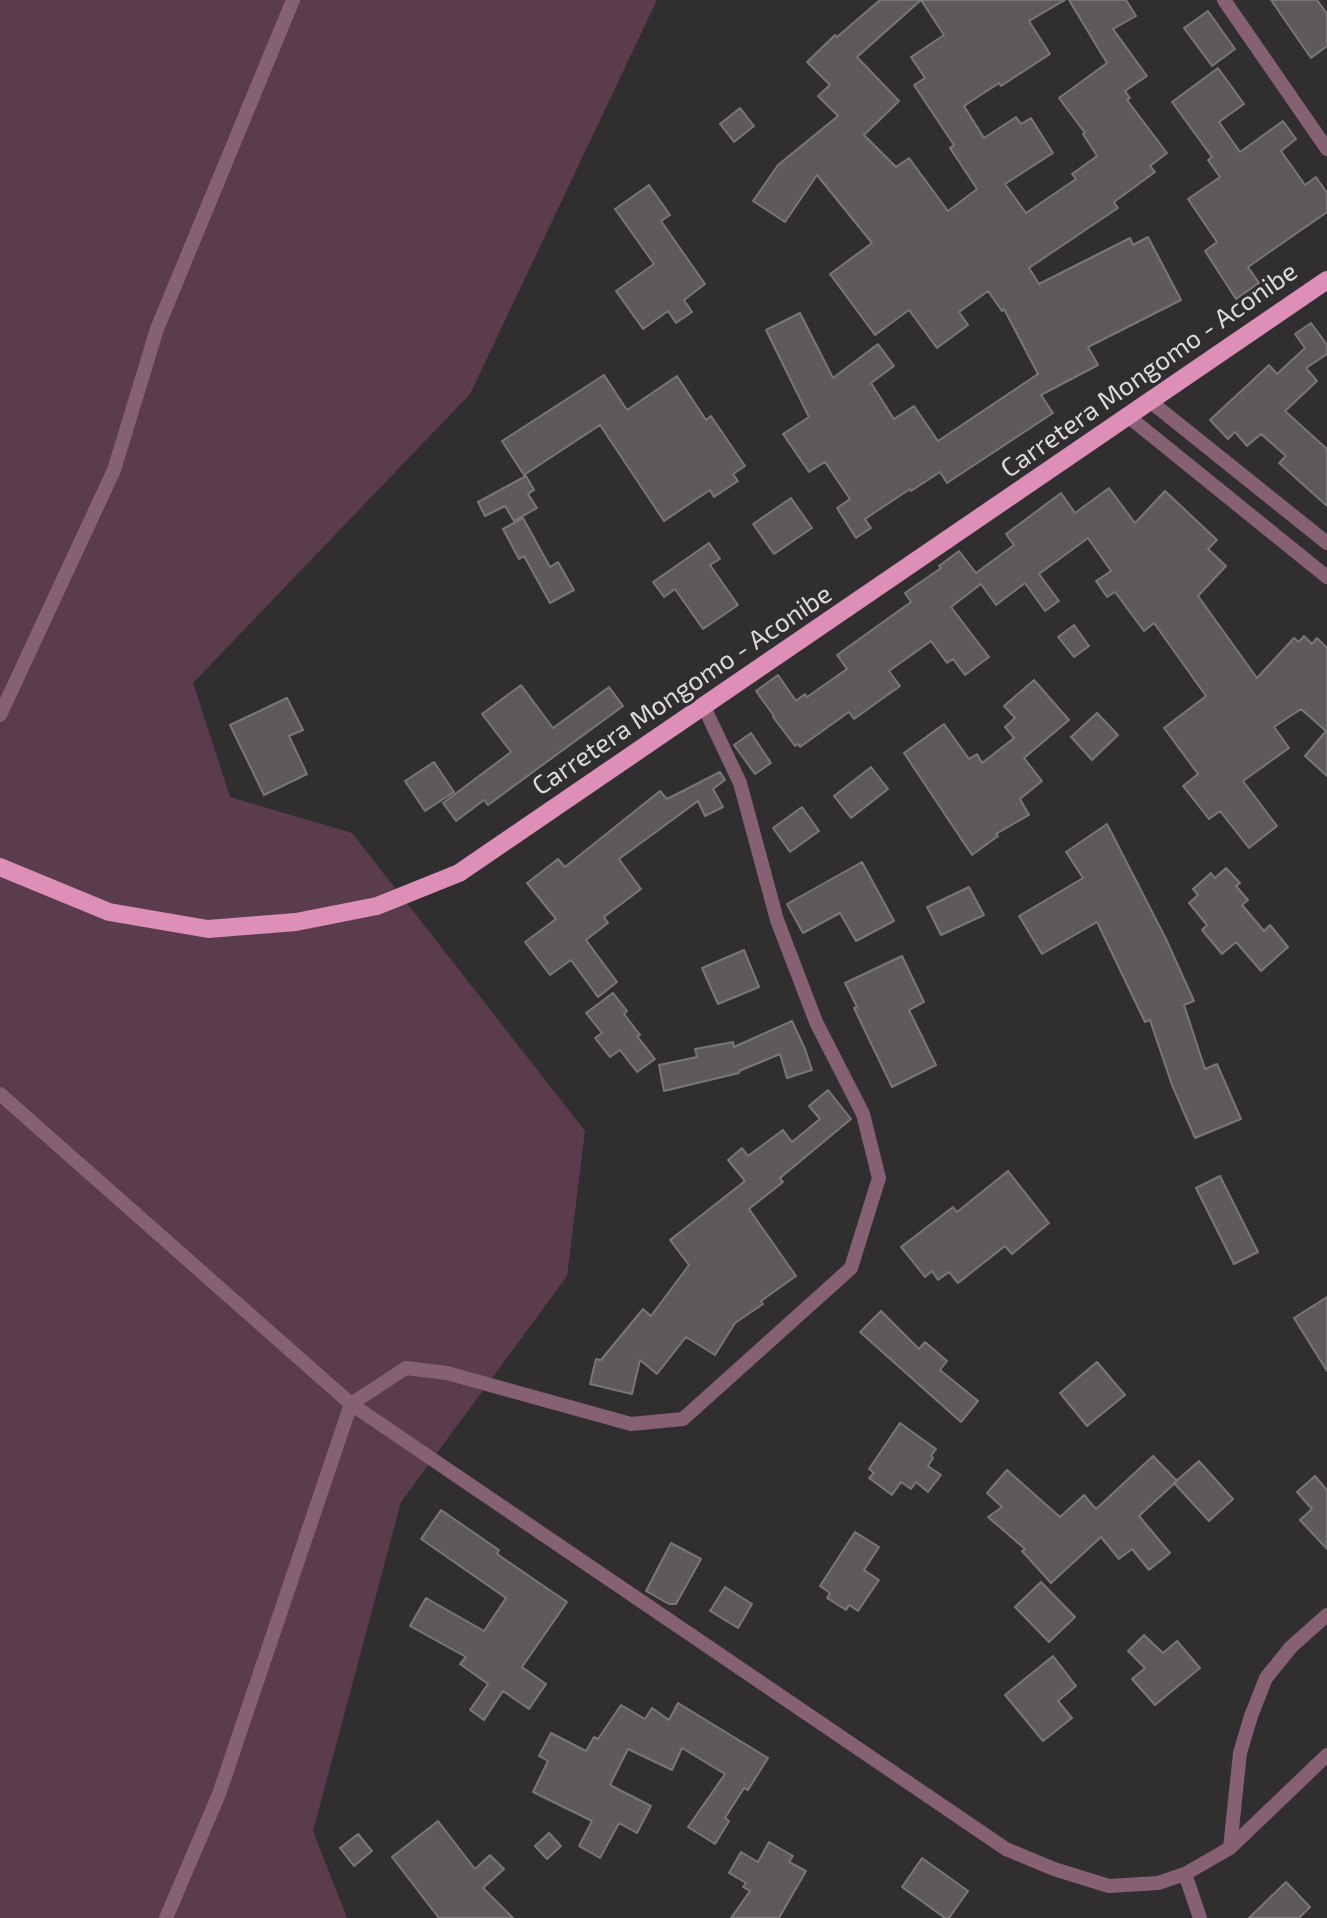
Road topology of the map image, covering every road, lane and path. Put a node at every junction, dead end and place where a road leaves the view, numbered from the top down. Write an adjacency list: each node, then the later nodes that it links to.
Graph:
1 (293, 0): 10 (street)
2 (1224, 0): 3 (street)
3 (1327, 149)
4 (1327, 280): 5 (main road, Carretera Mongomo - Aconibe)
5 (1152, 402): 6 (main road, Carretera Mongomo - Aconibe); 7 (street)
6 (1129, 417): 8 (street); 9 (main road, Carretera Mongomo - Aconibe)
7 (1327, 543)
8 (1327, 577)
9 (704, 707): 11 (main road, Carretera Mongomo - Aconibe); 13 (street)
10 (0, 715)
11 (0, 867)
12 (0, 1094): 13 (street)
13 (351, 1404): 17 (street); 18 (street)
14 (1327, 1615): 16 (street)
15 (1327, 1755): 16 (street)
16 (1230, 1849): 17 (street)
17 (1185, 1874): 19 (street)
18 (166, 1918)
19 (1200, 1918)

